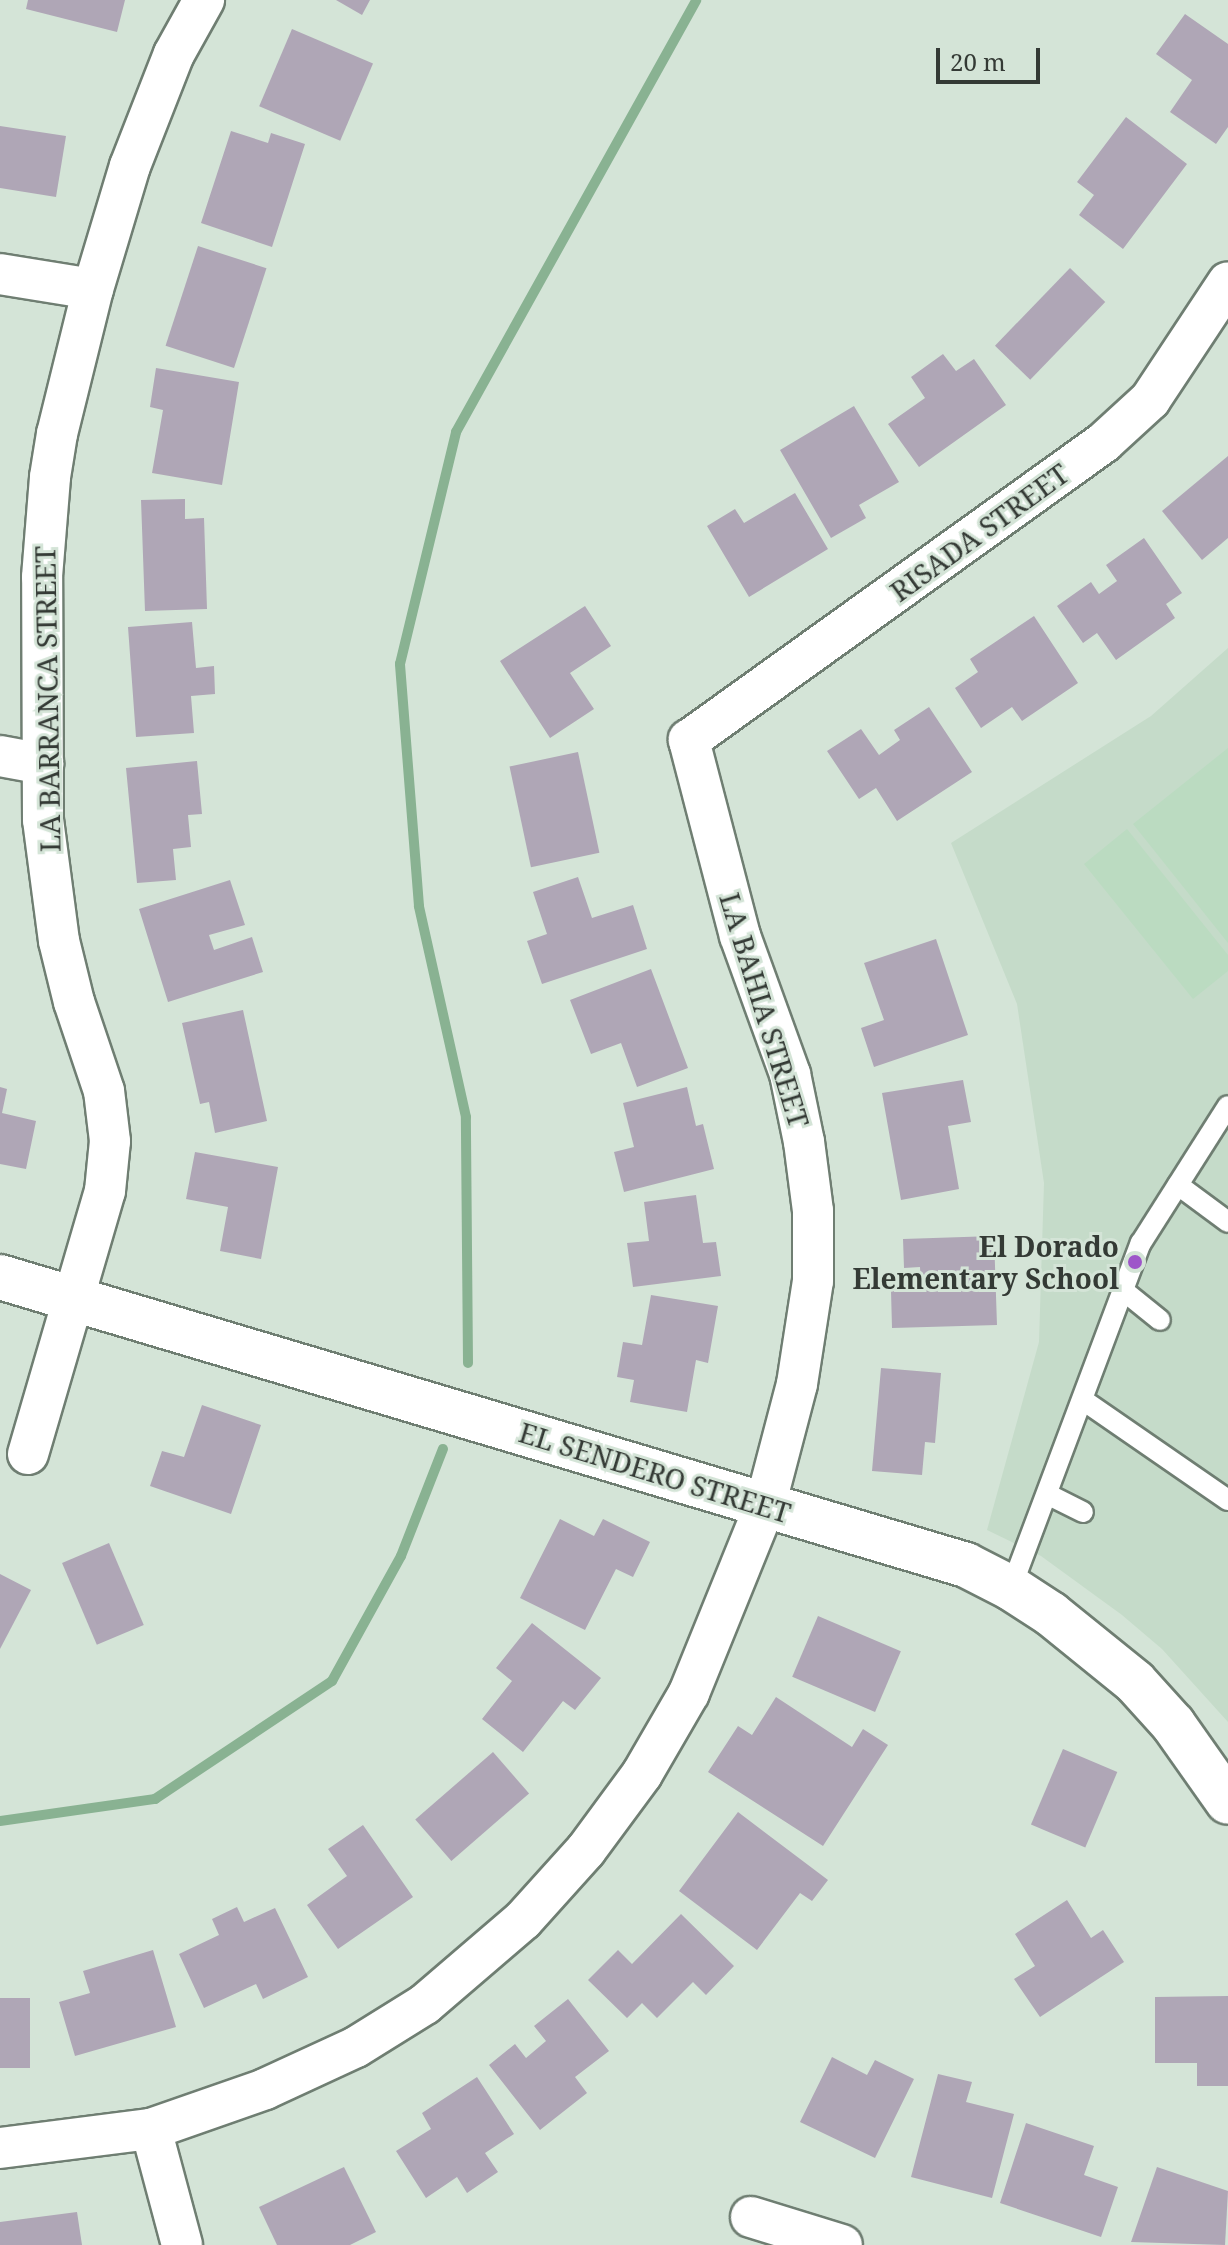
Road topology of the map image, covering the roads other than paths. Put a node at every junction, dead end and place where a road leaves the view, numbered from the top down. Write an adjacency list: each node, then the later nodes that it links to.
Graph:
1 (204, 0): 4 (street, LA BARRANCA STREET)
2 (0, 274): 4 (street)
3 (1228, 282): 5 (street, RISADA STREET)
4 (93, 289): 7 (street, LA BARRANCA STREET)
5 (689, 740): 19 (street, LA BAHIA STREET)
6 (0, 756): 7 (street)
7 (43, 764): 13 (street, LA BARRANCA STREET)
8 (1228, 1106): 9 (lane)
9 (1178, 1185): 10 (lane); 12 (lane)
10 (1228, 1222)
11 (0, 1277): 13 (street, EL SENDERO STREET)
12 (1124, 1291): 14 (lane); 15 (lane)
13 (73, 1298): 16 (street, LA BARRANCA STREET); 19 (street, EL SENDERO STREET)
14 (1160, 1320)
15 (1083, 1400): 17 (lane); 18 (lane)
16 (28, 1454)
17 (1047, 1494): 20 (lane); 21 (lane)
18 (1228, 1500)
19 (765, 1506): 21 (street, EL SENDERO STREET); 23 (street, LA BAHIA STREET)
20 (1083, 1512)
21 (1011, 1588): 22 (street, EL SENDERO STREET)
22 (1228, 1802)
23 (151, 2129): 24 (street, LA BAHIA STREET); 26 (street)
24 (0, 2148)
25 (751, 2217): 27 (street)
26 (182, 2245)
27 (842, 2245)

